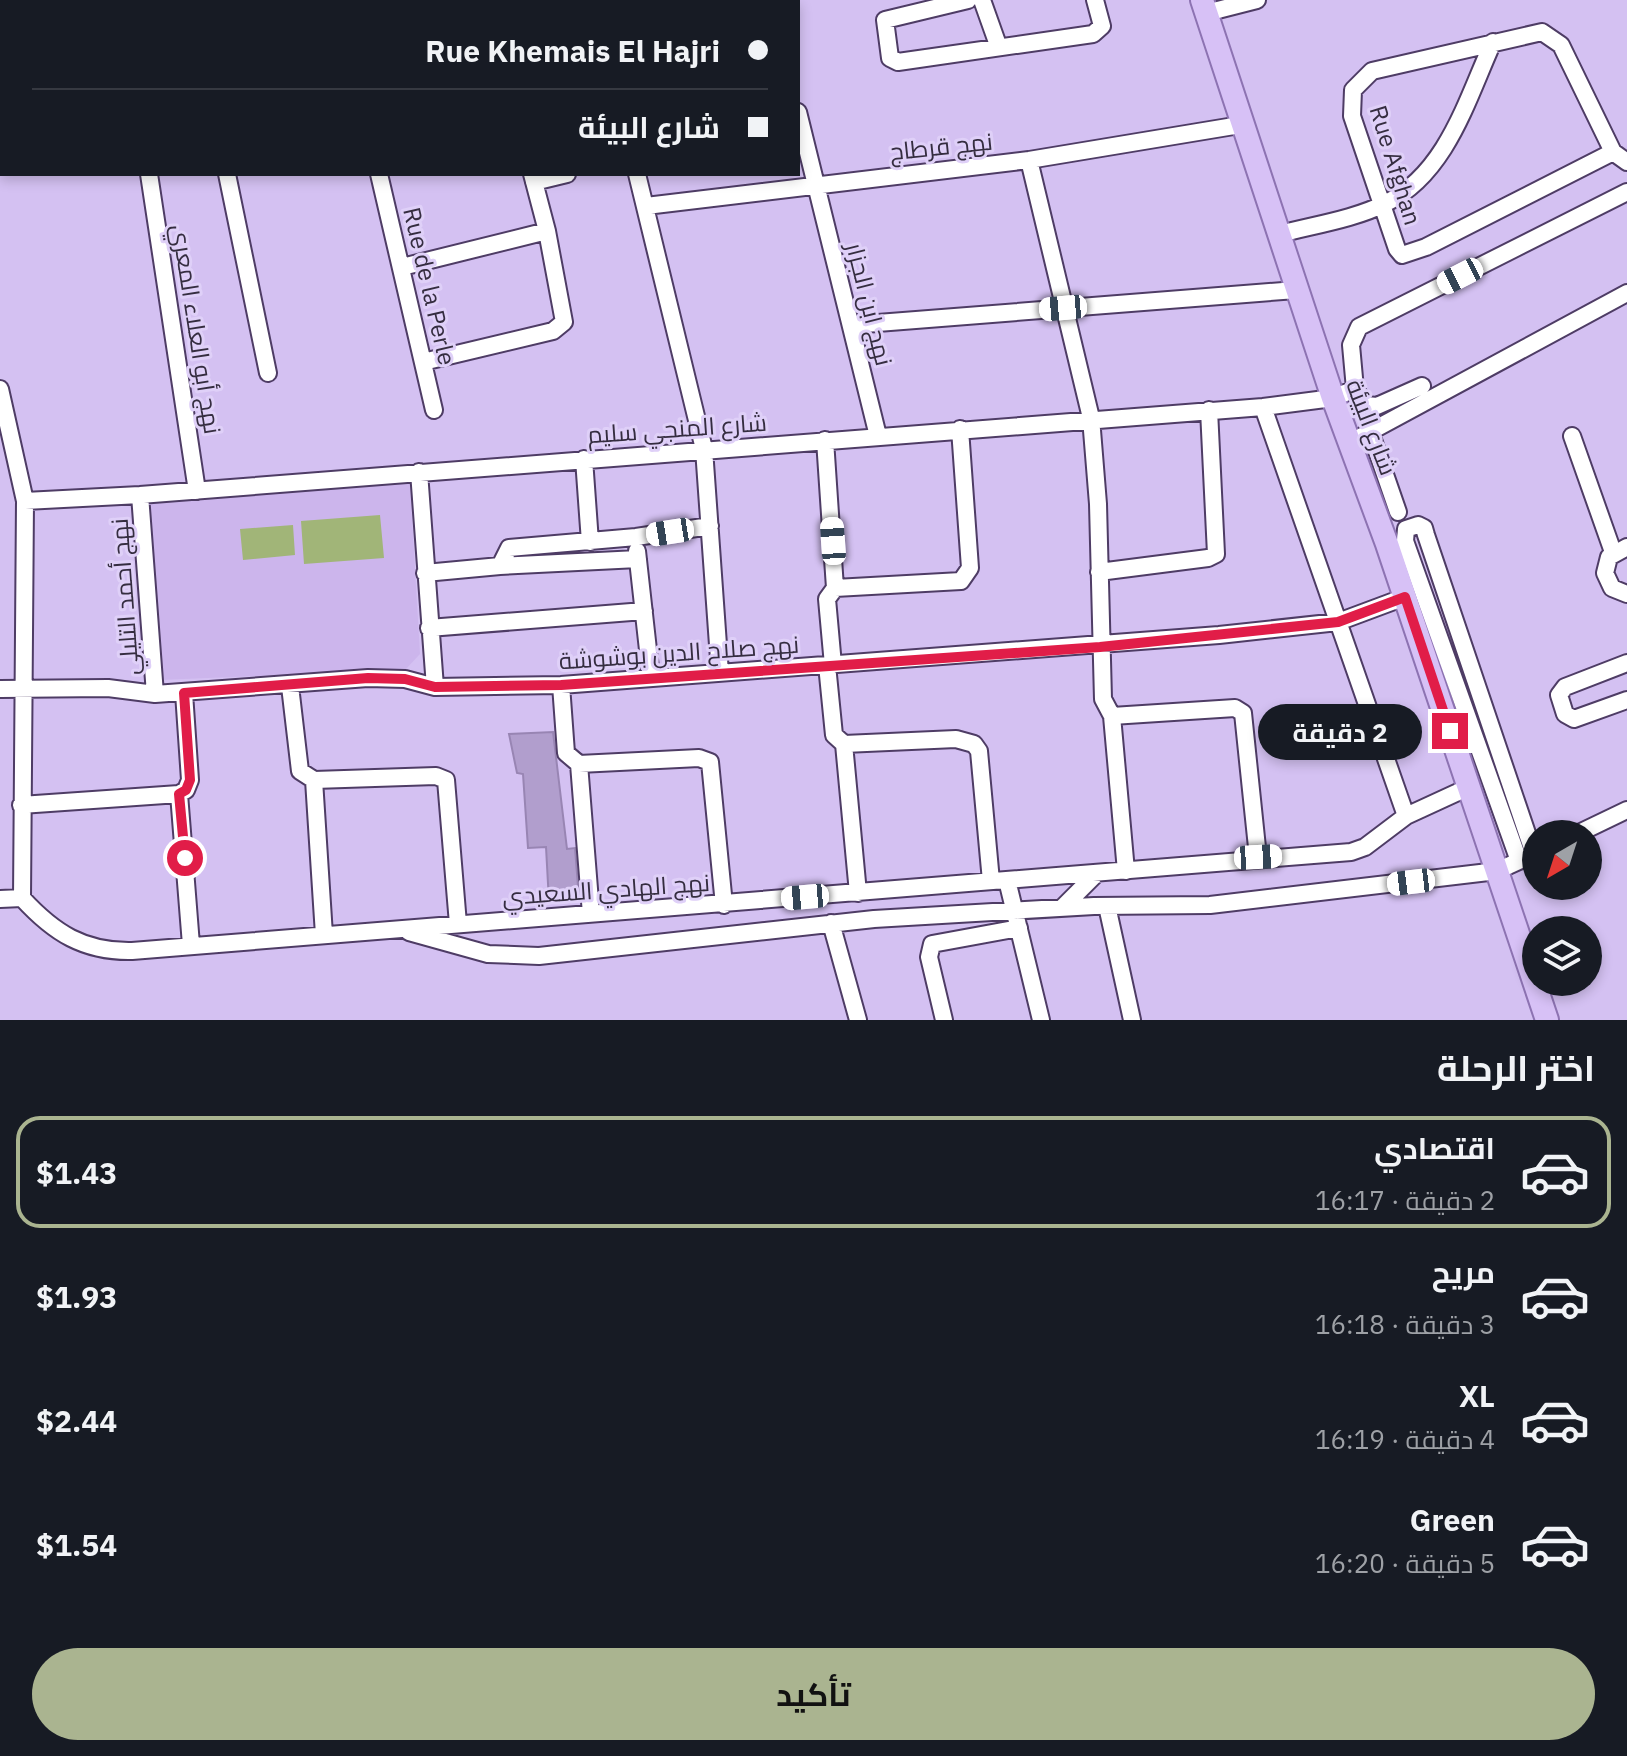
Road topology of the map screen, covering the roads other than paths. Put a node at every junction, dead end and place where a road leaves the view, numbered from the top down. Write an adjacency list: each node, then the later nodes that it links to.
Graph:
1 (968, 0): 7 (street)
2 (982, 0): 7 (street)
3 (1095, 0): 7 (street)
4 (1257, 0): 5 (street)
5 (1204, 7): 9 (main road, شارع البيئة)
6 (1493, 42): 10 (street, Rue Afghan); 19 (street); 19 (street, Rue Afghan)
7 (998, 45)
8 (800, 120): 17 (street, نهج ابن الجزار)
9 (1240, 125): 11 (street, نهج قرطاج); 22 (main road, شارع البيئة)
10 (1620, 157): 19 (street, Rue Afghan)
11 (1029, 160): 17 (street, نهج قرطاج); 26 (street)
12 (149, 176): 47 (street, نهج أبو العلاء المعري)
13 (227, 176): 29 (street)
14 (379, 176): 23 (street, Rue de la Perle)
15 (638, 176): 20 (street)
16 (533, 178): 21 (street)
17 (816, 185): 20 (street, نهج قرطاج); 27 (street, نهج ابن الجزار)
18 (1627, 192): 32 (street)
19 (1384, 205): 22 (street)
20 (646, 206): 44 (street)
21 (547, 231): 23 (street); 28 (street)
22 (1280, 234): 24 (main road, شارع البيئة)
23 (402, 267): 28 (street, Rue de la Perle)
24 (1296, 290): 26 (street); 33 (main road, شارع البيئة)
25 (1627, 293): 41 (street)
26 (1063, 308): 27 (street); 37 (street)
27 (852, 325): 40 (street, نهج ابن الجزار)
28 (423, 362): 35 (street, Rue de la Perle)
29 (268, 373)
30 (1422, 386): 32 (street)
31 (0, 389): 38 (street)
32 (1355, 389): 33 (street, شارع المنجي سليم)
33 (1333, 398): 34 (street, شارع المنجي سليم); 41 (main road, شارع البيئة)
34 (1263, 407): 36 (street, شارع المنجي سليم); 63 (street)
35 (434, 410)
36 (1209, 410): 37 (street, شارع المنجي سليم); 57 (street)
37 (1091, 418): 39 (street, شارع المنجي سليم); 57 (street)
38 (4, 423): 49 (street)
39 (960, 429): 40 (street, شارع المنجي سليم); 59 (street)
40 (878, 436): 43 (street, شارع المنجي سليم)
41 (1360, 436): 50 (street); 61 (main road, شارع البيئة)
42 (1572, 436): 54 (street)
43 (825, 440): 44 (street, شارع المنجي سليم); 59 (street)
44 (704, 449): 45 (street, شارع المنجي سليم); 51 (street)
45 (584, 459): 46 (street, شارع المنجي سليم); 53 (street)
46 (419, 472): 47 (street, شارع المنجي سليم); 58 (street)
47 (197, 491): 48 (street, شارع المنجي سليم)
48 (140, 495): 49 (street, شارع المنجي سليم); 76 (street, نهج أحمد التليلي)
49 (25, 501): 74 (street)
50 (1398, 512)
51 (710, 526): 52 (street); 68 (street)
52 (636, 537): 53 (street); 55 (street)
53 (590, 542): 56 (street)
54 (1620, 550): 60 (street)
55 (638, 559): 56 (street); 62 (street)
56 (500, 566): 58 (street)
57 (1099, 572): 65 (street)
58 (425, 573): 64 (street)
59 (835, 588): 67 (street)
60 (1627, 594)
61 (1405, 597): 63 (street, نهج صلاح الدين بوشوشة); 82 (main road, شارع البيئة)
62 (644, 611): 64 (street); 69 (street)
63 (1338, 622): 65 (street, نهج صلاح الدين بوشوشة); 86 (street)
64 (429, 628): 72 (street)
65 (1100, 647): 67 (street, نهج صلاح الدين بوشوشة); 78 (street)
66 (1627, 663): 77 (street)
67 (830, 665): 68 (street, نهج صلاح الدين بوشوشة); 79 (street)
68 (720, 673): 69 (street, نهج صلاح الدين بوشوشة)
69 (651, 677): 70 (street, نهج صلاح الدين بوشوشة)
70 (561, 685): 72 (street, نهج صلاح الدين بوشوشة); 80 (street)
71 (290, 686): 72 (street, نهج صلاح الدين بوشوشة); 75 (street, نهج صلاح الدين بوشوشة); 81 (street)
72 (435, 687)
73 (0, 689): 74 (street, نهج صلاح الدين بوشوشة)
74 (23, 692): 76 (street, نهج صلاح الدين بوشوشة); 84 (street)
75 (184, 693): 76 (street, نهج صلاح الدين بوشوشة); 83 (street)
76 (155, 694)
77 (1627, 700)
78 (1112, 716): 89 (street); 91 (street)
79 (844, 744): 94 (street); 95 (street)
80 (579, 764): 98 (street); 102 (street)
81 (314, 780): 104 (street); 107 (street)
82 (1469, 787): 86 (street, نهج الهادي السعيدي); 92 (main road, شارع البيئة)
83 (179, 794): 84 (street); 108 (street)
84 (21, 805): 97 (street)
85 (1627, 810): 87 (street)
86 (1406, 816): 89 (street, نهج الهادي السعيدي)
87 (1602, 822)
88 (1530, 856): 88 (street)
89 (1258, 857): 91 (street, نهج الهادي السعيدي)
90 (1522, 860): 92 (street)
91 (1126, 871): 93 (street, نهج الهادي السعيدي)
92 (1497, 871): 99 (street); 113 (main road, شارع البيئة)
93 (1097, 873): 94 (street, نهج الهادي السعيدي); 100 (street)
94 (999, 880): 95 (street, نهج الهادي السعيدي); 101 (street)
95 (858, 893): 98 (street, نهج الهادي السعيدي)
96 (1, 898): 97 (street)
97 (22, 898): 108 (street, نهج الهادي السعيدي)
98 (724, 905): 102 (street, نهج الهادي السعيدي)
99 (1107, 906): 100 (street); 112 (street)
100 (1062, 908): 101 (street)
101 (1014, 911): 103 (street); 105 (street)
102 (591, 914): 104 (street, نهج الهادي السعيدي)
103 (831, 923): 106 (street); 109 (street)
104 (458, 924): 106 (street, نهج الهادي السعيدي)
105 (1019, 928): 110 (street); 111 (street)
106 (397, 929): 107 (street, نهج الهادي السعيدي)
107 (324, 935): 108 (street, نهج الهادي السعيدي)
108 (191, 945)
109 (858, 1020)
110 (944, 1020)
111 (1041, 1020)
112 (1132, 1020)
113 (1547, 1020)

